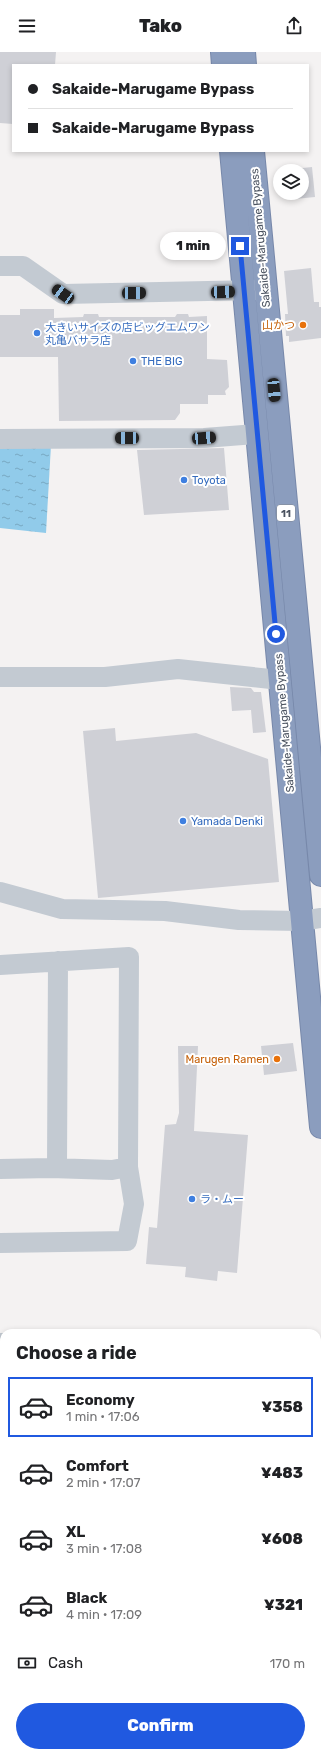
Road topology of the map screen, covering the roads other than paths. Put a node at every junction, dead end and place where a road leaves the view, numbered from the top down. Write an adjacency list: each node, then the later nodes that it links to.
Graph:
1 (222, 52): 3 (highway)
2 (244, 52): 4 (highway)
3 (223, 64)
4 (245, 64)
5 (231, 152): 8 (highway, Sakaide-Marugame Bypass / 11)
6 (253, 152): 8 (highway, Sakaide-Marugame Bypass / 11)
7 (0, 266): 8 (street)
8 (254, 290): 9 (highway, Sakaide-Marugame Bypass / 11); 13 (highway, Sakaide-Marugame Bypass / 11)
9 (257, 434): 10 (street); 12 (highway, Sakaide-Marugame Bypass / 11)
10 (0, 440)
11 (0, 677): 12 (street)
12 (280, 680): 15 (highway, Sakaide-Marugame Bypass / 11)
13 (321, 875)
14 (0, 892): 15 (street)
15 (311, 919): 18 (highway, Sakaide-Marugame Bypass / 11)
16 (58, 961): 17 (street); 19 (street); 20 (street)
17 (0, 965)
18 (321, 1127)
19 (128, 1167): 20 (street); 22 (street)
20 (57, 1168): 21 (street)
21 (0, 1169)
22 (0, 1243)

